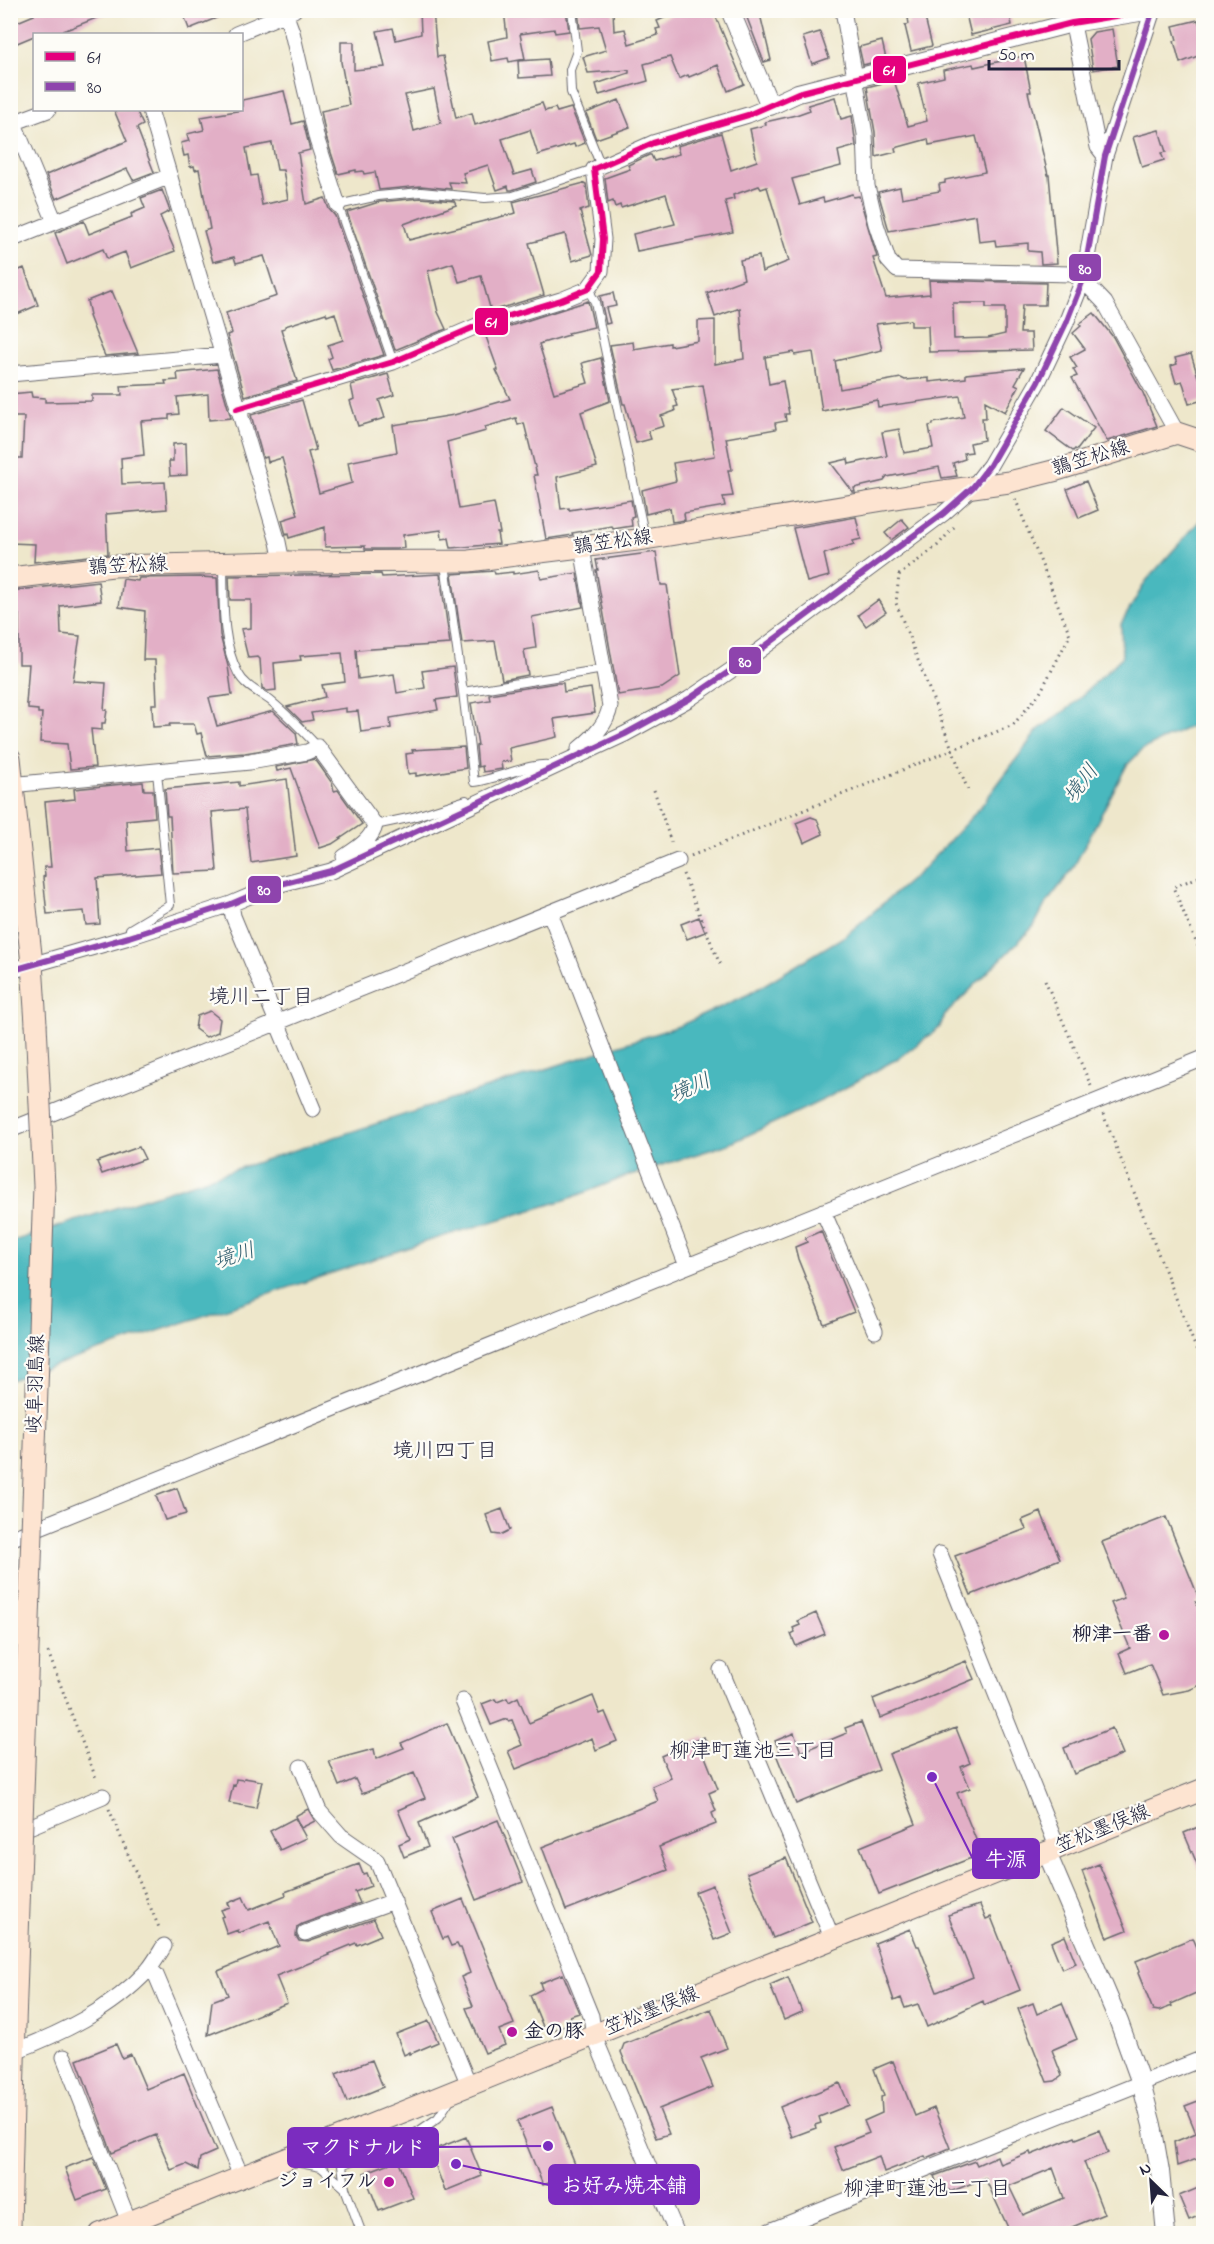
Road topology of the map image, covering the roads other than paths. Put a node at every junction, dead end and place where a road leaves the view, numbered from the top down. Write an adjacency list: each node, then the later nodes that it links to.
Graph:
1 (572, 10): 14 (lane)
2 (730, 10): 9 (street)
3 (843, 10): 8 (street)
4 (1153, 10): 6 (street); 13 (street)
5 (287, 12): 7 (street); 16 (street)
6 (1071, 17): 8 (street); 13 (street)
7 (238, 33)
8 (855, 78): 9 (street); 19 (street)
9 (770, 106): 14 (street)
10 (44, 111): 12 (street)
11 (150, 111): 15 (street)
12 (12, 120): 17 (street)
13 (1105, 156): 19 (street)
14 (598, 168): 16 (lane); 20 (street)
15 (170, 176): 17 (street); 21 (street)
16 (338, 205): 22 (lane)
17 (55, 222): 18 (street)
18 (10, 240)
19 (1083, 280): 25 (street); 27 (street)
20 (588, 289): 22 (street); 28 (lane)
21 (222, 355): 23 (street); 24 (street)
22 (393, 362): 24 (street)
23 (10, 374)
24 (237, 409): 30 (street)
25 (1177, 433): 26 (main road); 27 (main road, 鶉笠松線)
26 (1203, 442)
27 (973, 487): 28 (main road, 鶉笠松線); 38 (street)
28 (645, 539): 29 (main road, 鶉笠松線)
29 (582, 548): 31 (main road, 鶉笠松線); 34 (street)
30 (282, 562): 31 (main road, 鶉笠松線); 32 (main road, 鶉笠松線)
31 (447, 562): 35 (lane)
32 (223, 564): 33 (main road, 鶉笠松線); 36 (lane)
33 (10, 578)
34 (604, 669): 35 (lane); 38 (street)
35 (463, 692): 39 (lane)
36 (318, 747): 40 (street); 43 (street)
37 (10, 758): 41 (main road, 岐阜羽島線)
38 (572, 758): 39 (street)
39 (554, 766): 42 (street)
40 (158, 772): 41 (street); 48 (lane)
41 (12, 785): 49 (main road, 岐阜羽島線)
42 (468, 807): 43 (lane); 45 (street)
43 (375, 825): 45 (street)
44 (678, 861): 47 (street)
45 (331, 870): 46 (street)
46 (231, 904): 48 (street); 51 (street)
47 (550, 913): 51 (street); 56 (street)
48 (129, 937): 49 (street)
49 (32, 964): 50 (street); 73 (main road, 岐阜羽島線, bridge)
50 (10, 971)
51 (277, 1023): 53 (street); 54 (street)
52 (1203, 1058): 55 (street)
53 (313, 1109)
54 (10, 1130)
55 (823, 1211): 56 (street); 57 (street)
56 (687, 1266): 58 (street)
57 (875, 1331)
58 (10, 1539)
59 (940, 1554): 66 (street)
60 (721, 1670): 69 (street)
61 (463, 1701): 72 (street)
62 (301, 1767): 67 (street)
63 (1203, 1789): 66 (main road, 笠松墨俣線)
64 (104, 1796): 65 (street)
65 (10, 1835)
66 (1053, 1851): 69 (main road, 笠松墨俣線); 76 (street)
67 (393, 1900): 68 (street); 77 (street)
68 (305, 1933)
69 (833, 1940): 72 (main road, 笠松墨俣線)
70 (164, 1947): 71 (street)
71 (149, 1969): 73 (street); 79 (street)
72 (594, 2036): 77 (main road, 笠松墨俣線); 85 (street)
73 (12, 2052): 82 (main road, 岐阜羽島線)
74 (64, 2057): 81 (street)
75 (1203, 2058): 76 (street)
76 (1141, 2083): 86 (street); 87 (street)
77 (462, 2089): 78 (main road, 笠松墨俣線); 80 (lane)
78 (277, 2162): 79 (main road, 笠松墨俣線); 80 (lane)
79 (242, 2176): 81 (main road, 笠松墨俣線)
80 (345, 2188): 84 (lane)
81 (129, 2222): 83 (main road, 笠松墨俣線)
82 (10, 2227)
83 (100, 2234)
84 (362, 2234)
85 (677, 2234)
86 (762, 2234)
87 (1166, 2234)

